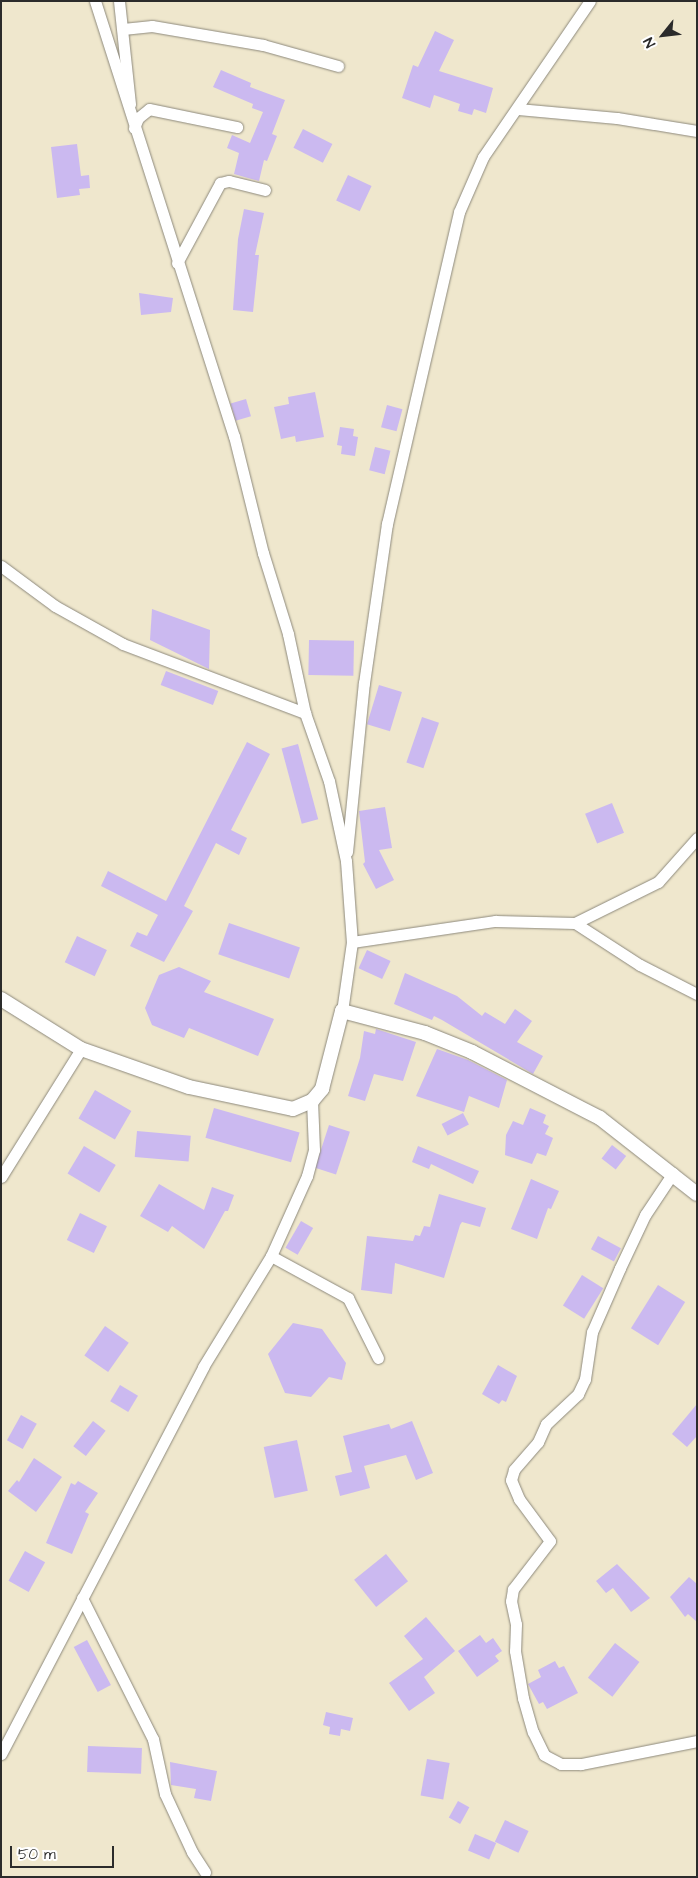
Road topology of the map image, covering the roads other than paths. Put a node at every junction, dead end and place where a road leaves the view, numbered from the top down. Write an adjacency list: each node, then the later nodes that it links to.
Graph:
1 (95, 1): 7 (street)
2 (119, 1): 4 (street)
3 (590, 1): 6 (street)
4 (122, 29): 5 (street); 7 (street)
5 (338, 66)
6 (518, 109): 10 (street); 16 (street)
7 (129, 112): 9 (street)
8 (237, 127): 9 (street)
9 (134, 128): 12 (street)
10 (697, 131)
11 (265, 190): 12 (street)
12 (177, 263): 14 (street)
13 (1, 566): 14 (street)
14 (305, 713): 16 (street)
15 (697, 838): 17 (street)
16 (346, 861): 18 (street)
17 (575, 923): 18 (street); 19 (street)
18 (352, 942): 21 (street)
19 (697, 994)
20 (1, 999): 22 (street)
21 (342, 1012): 23 (street); 24 (street)
22 (81, 1049): 23 (street); 25 (street)
23 (312, 1101): 27 (street)
24 (673, 1174): 26 (street); 30 (street)
25 (1, 1177)
26 (697, 1194)
27 (271, 1256): 28 (street); 29 (street)
28 (378, 1358)
29 (82, 1598): 31 (street); 32 (street)
30 (697, 1741)
31 (1, 1754)
32 (206, 1872)

